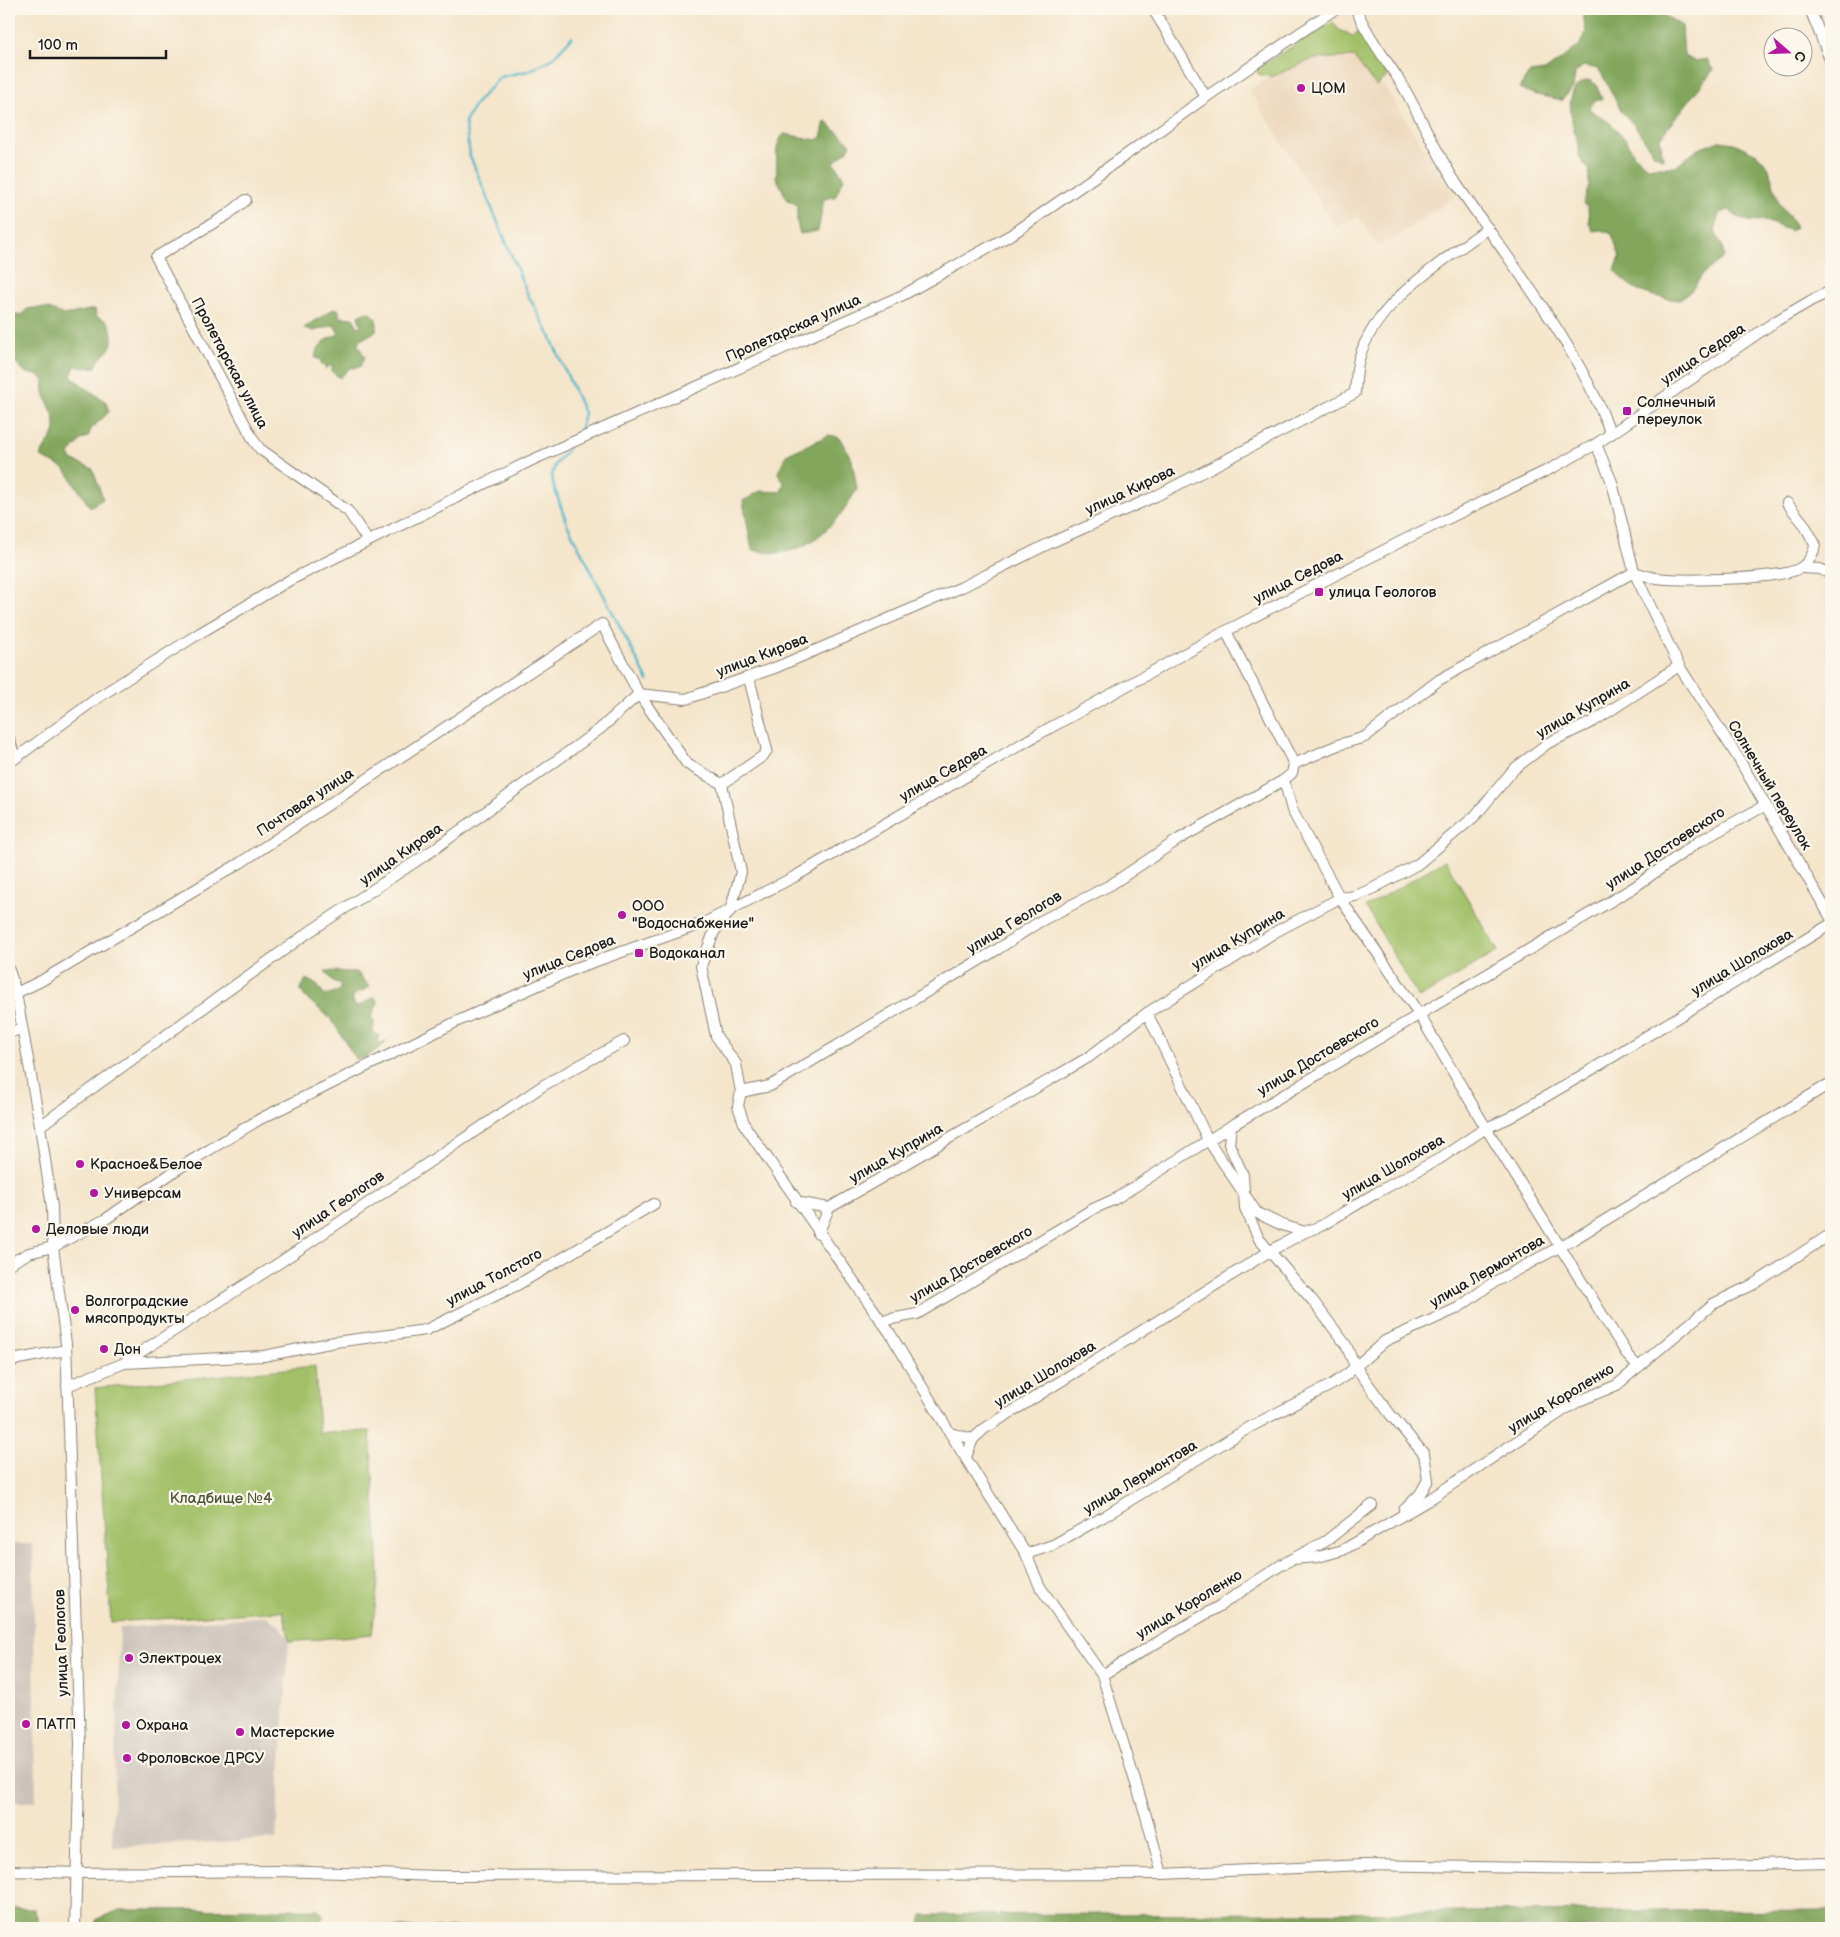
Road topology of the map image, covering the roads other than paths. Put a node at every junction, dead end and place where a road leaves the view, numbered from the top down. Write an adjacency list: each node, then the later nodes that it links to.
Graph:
1 (1154, 9): 6 (street)
2 (1336, 9): 6 (street, Пролетарская улица)
3 (1356, 9): 8 (street)
4 (1810, 9): 5 (street)
5 (1831, 62)
6 (1206, 97): 13 (street, Пролетарская улица)
7 (246, 200): 13 (street, Пролетарская улица)
8 (1488, 228): 10 (street); 19 (street, улица Кирова)
9 (1831, 291): 10 (street, улица Седова)
10 (1611, 434): 11 (street, улица Седова)
11 (1596, 444): 15 (street, Солнечный переулок); 17 (street, улица Седова)
12 (1787, 503): 14 (street)
13 (368, 541): 22 (street, Пролетарская улица)
14 (1801, 568): 15 (street); 16 (street)
15 (1634, 572): 18 (street, Солнечный переулок); 23 (street)
16 (1831, 574)
17 (1226, 631): 23 (street); 28 (street, улица Седова)
18 (1679, 666): 26 (street, Солнечный переулок); 27 (street, улица Куприна)
19 (750, 678): 20 (street, улица Кирова); 25 (street)
20 (640, 694): 25 (street); 34 (street, Почтовая улица); 42 (street, улица Кирова)
21 (9, 738): 22 (street)
22 (12, 761)
23 (1294, 764): 24 (street, улица Геологов)
24 (1284, 780): 27 (street); 41 (street, улица Геологов)
25 (722, 784): 28 (street)
26 (1766, 805): 29 (street, Солнечный переулок); 36 (street, улица Достоевского)
27 (1340, 898): 35 (street, улица Куприна); 36 (street)
28 (730, 911): 30 (street, улица Седова); 32 (street)
29 (1831, 918)
30 (704, 923): 32 (street); 54 (street, улица Седова)
31 (1831, 924): 44 (street, улица Шолохова)
32 (714, 932): 41 (street)
33 (9, 970): 34 (street, улица Геологов)
34 (16, 992): 37 (street, улица Геологов)
35 (1147, 1013): 45 (street); 49 (street, улица Куприна)
36 (1419, 1014): 43 (street, улица Достоевского); 44 (street)
37 (22, 1028): 38 (street); 42 (street, улица Геологов)
38 (9, 1034)
39 (624, 1041): 60 (street, улица Геологов)
40 (1831, 1083): 53 (street, улица Лермонтова)
41 (740, 1092): 47 (street)
42 (40, 1126): 54 (street, улица Геологов)
43 (1231, 1126): 45 (street, улица Достоевского); 46 (street)
44 (1486, 1128): 50 (street, улица Шолохова); 53 (street)
45 (1208, 1140): 46 (street); 57 (street, улица Достоевского)
46 (1242, 1192): 50 (street); 55 (street)
47 (796, 1202): 49 (street); 51 (street)
48 (654, 1204): 60 (street, улица Толстого)
49 (829, 1208): 51 (street)
50 (1305, 1232): 55 (street, улица Шолохова)
51 (818, 1234): 57 (street)
52 (1831, 1234): 62 (street, улица Короленко)
53 (1558, 1246): 61 (street, улица Лермонтова); 62 (street)
54 (53, 1247): 56 (street, улица Седова); 58 (street, улица Геологов)
55 (1270, 1251): 61 (street); 65 (street, улица Шолохова)
56 (9, 1264)
57 (881, 1321): 64 (street)
58 (66, 1350): 59 (street); 63 (street, улица Геологов)
59 (9, 1363)
60 (122, 1364): 63 (street, улица Геологов)
61 (1355, 1366): 68 (street); 69 (street, улица Лермонтова)
62 (1638, 1367): 68 (street, улица Короленко)
63 (67, 1386): 74 (street, улица Геологов)
64 (950, 1433): 65 (street); 66 (street)
65 (973, 1439): 66 (street)
66 (966, 1457): 69 (street)
67 (1372, 1504): 70 (street, улица Короленко)
68 (1381, 1527): 70 (street, улица Короленко)
69 (1026, 1554): 71 (street)
70 (1292, 1559): 71 (street, улица Короленко)
71 (1102, 1675): 75 (street)
72 (1831, 1863): 75 (street)
73 (9, 1871): 74 (street)
74 (78, 1873): 75 (street); 76 (street, улица Геологов)
75 (1162, 1874)
76 (75, 1928)

